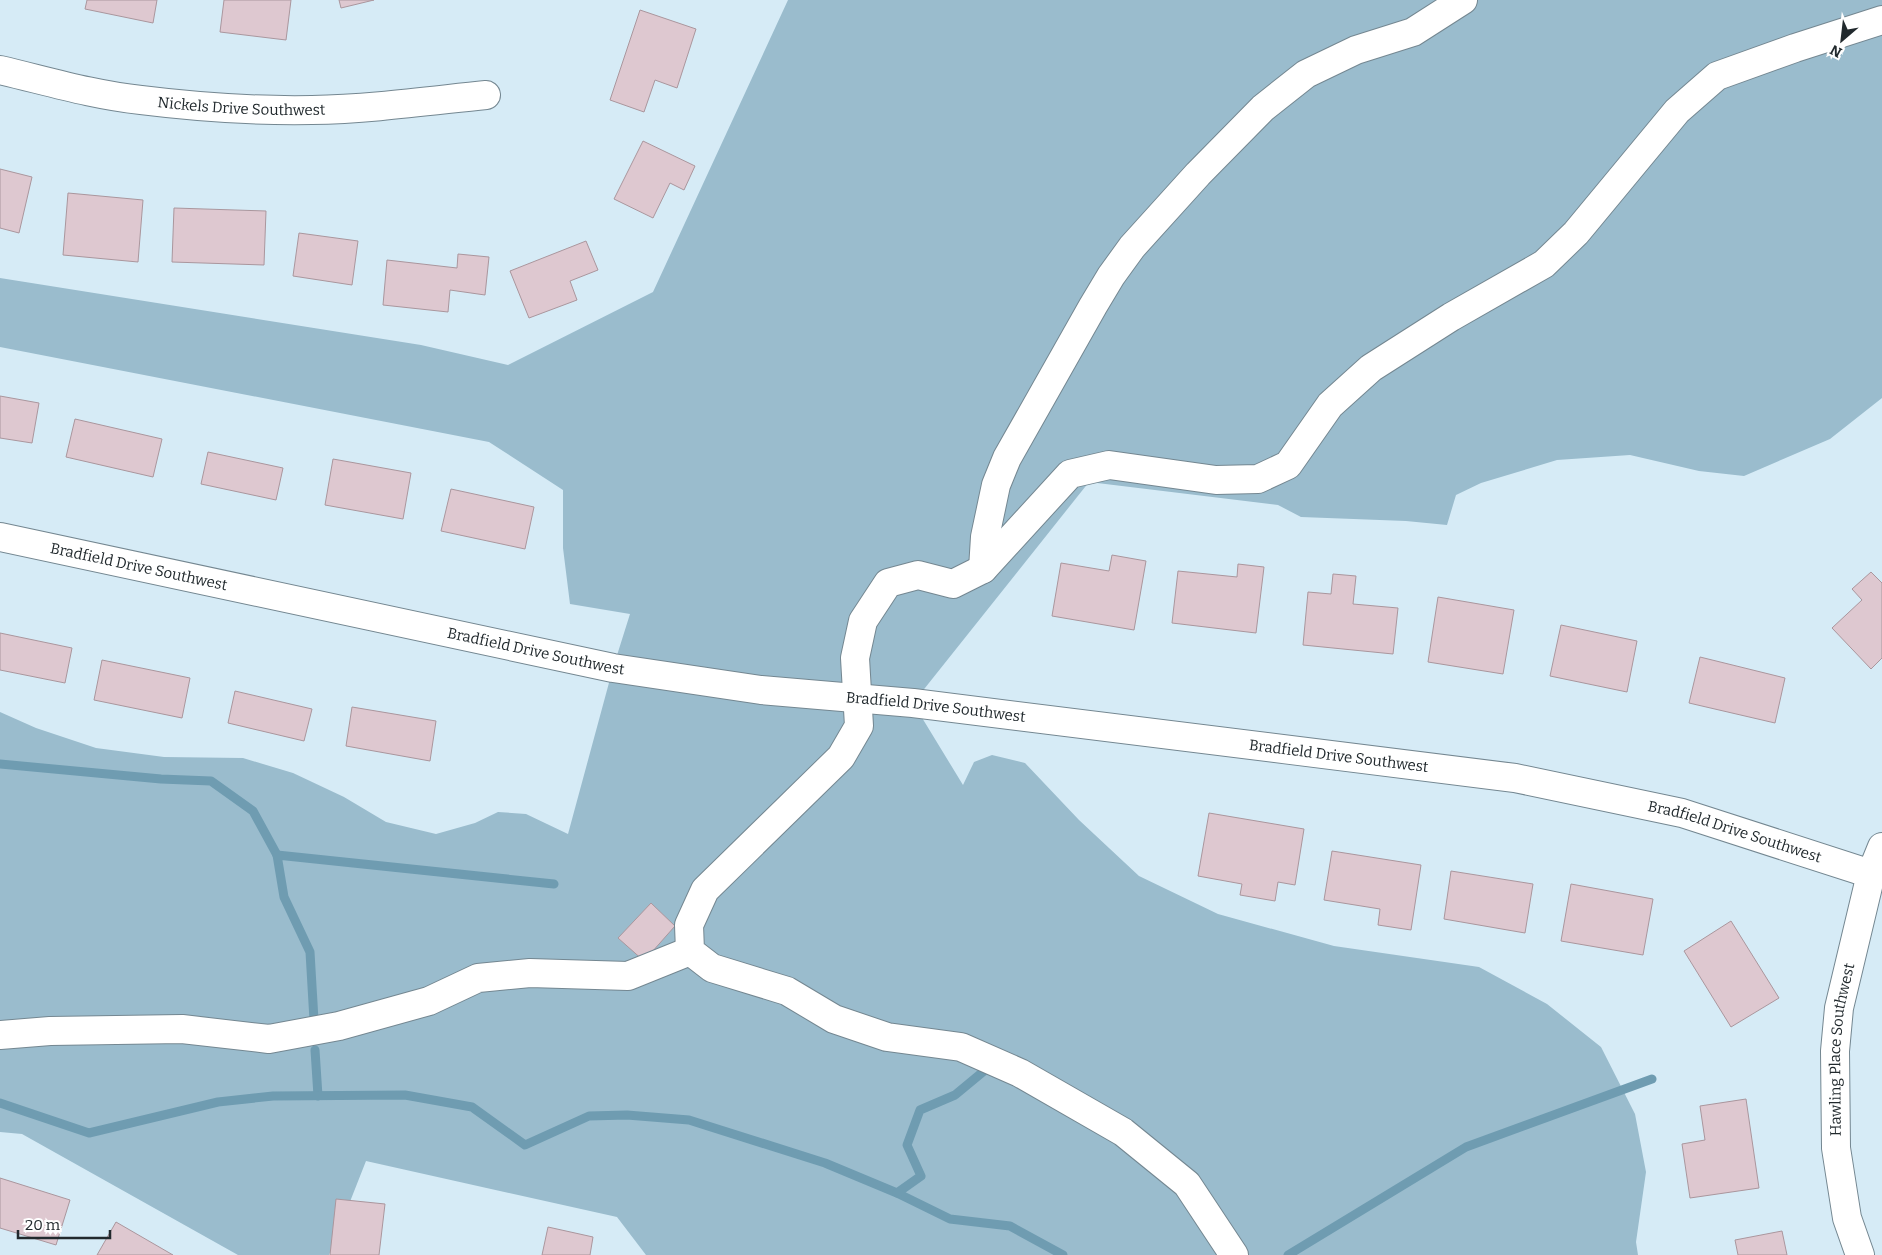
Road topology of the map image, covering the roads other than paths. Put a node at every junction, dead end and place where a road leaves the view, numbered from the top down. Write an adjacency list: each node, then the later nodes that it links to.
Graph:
1 (1463, 0): 6 (street)
2 (1882, 20): 6 (street)
3 (0, 70): 4 (street, Nickels Drive Southwest)
4 (486, 95)
5 (0, 537): 7 (street, Bradfield Drive Southwest)
6 (983, 569): 7 (street)
7 (857, 698): 9 (street, Bradfield Drive Southwest); 10 (street)
8 (1882, 847): 9 (street, Hawling Place Southwest)
9 (1871, 874): 13 (street, Hawling Place Southwest)
10 (690, 951): 11 (street); 12 (street)
11 (0, 1035)
12 (1234, 1255)
13 (1860, 1255)

